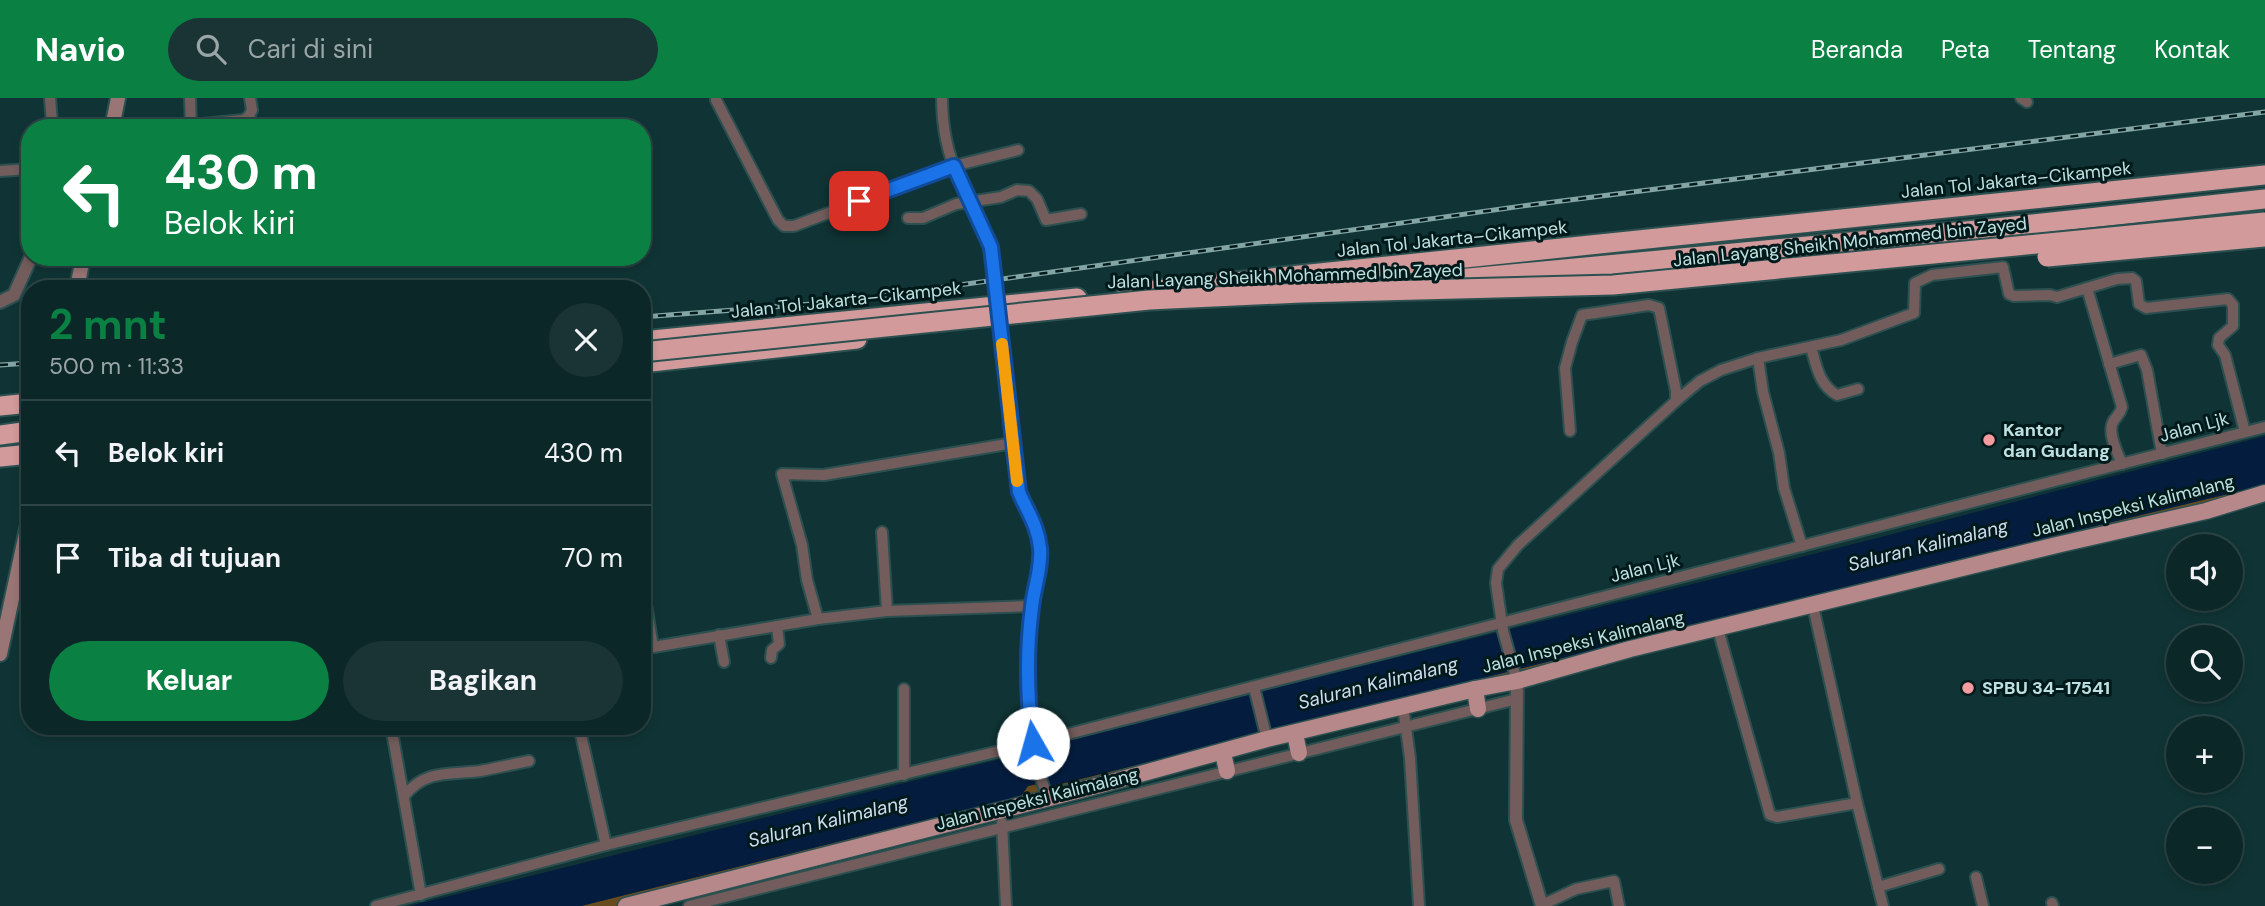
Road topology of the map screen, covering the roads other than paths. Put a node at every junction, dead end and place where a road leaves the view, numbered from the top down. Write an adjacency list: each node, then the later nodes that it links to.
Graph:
1 (50, 98): 7 (street)
2 (118, 98): 8 (main road)
3 (190, 98): 9 (street)
4 (250, 98): 10 (street)
5 (942, 98): 12 (street)
6 (716, 100): 12 (street)
7 (52, 119)
8 (113, 119)
9 (192, 119)
10 (245, 119)
11 (1018, 150): 12 (street)
12 (954, 166): 17 (street)
13 (21, 170): 14 (street)
14 (0, 171)
15 (2265, 175): 25 (highway, Jalan Tol Jakarta–Cikampek)
16 (2265, 200): 29 (highway)
17 (971, 202): 18 (street); 19 (street); 45 (street, bridge)
18 (1080, 215)
19 (908, 218)
20 (2265, 222): 27 (highway, Jalan Layang Sheikh Mohammed bin Zayed, bridge)
21 (2265, 237): 30 (highway, Jalan Layang Sheikh Mohammed bin Zayed, bridge)
22 (21, 281): 24 (street)
23 (2087, 288): 26 (street); 31 (street); 43 (street)
24 (2, 299)
25 (651, 340)
26 (1811, 347): 28 (street); 32 (street)
27 (651, 351)
28 (1758, 358): 33 (street); 52 (street)
29 (651, 362)
30 (651, 362)
31 (2109, 364): 46 (street); 49 (street)
32 (1858, 389)
33 (1676, 401): 42 (street); 59 (street)
34 (21, 404): 35 (highway)
35 (0, 406)
36 (21, 417): 37 (highway)
37 (0, 419)
38 (2265, 427): 43 (street, Jalan Ljk)
39 (0, 429): 40 (highway)
40 (21, 429)
41 (21, 431): 44 (highway)
42 (1570, 431)
43 (2245, 432): 46 (street, Jalan Ljk)
44 (0, 435)
45 (1013, 443): 54 (street); 57 (street)
46 (2162, 454): 49 (street, Jalan Ljk)
47 (21, 455): 48 (highway)
48 (0, 457)
49 (2122, 464): 52 (street, Jalan Ljk)
50 (2265, 494): 55 (main road, Jalan Inspeksi Kalimalang)
51 (881, 533): 56 (street)
52 (1802, 546): 59 (street, Jalan Ljk)
53 (21, 557): 63 (main road)
54 (1032, 606): 56 (street); 78 (street)
55 (1813, 606): 60 (main road, Jalan Inspeksi Kalimalang); 88 (street)
56 (887, 611): 57 (street)
57 (818, 619): 58 (street)
58 (777, 626): 61 (street); 64 (street)
59 (1502, 627): 66 (street); 69 (street, Jalan Ljk)
60 (1718, 629): 66 (main road, Jalan Inspeksi Kalimalang); 88 (street)
61 (719, 635): 62 (street); 65 (street)
62 (651, 647)
63 (0, 654)
64 (771, 658)
65 (724, 662)
66 (1516, 676): 67 (main road, Jalan Inspeksi Kalimalang); 70 (street)
67 (1475, 688): 71 (main road, Jalan Inspeksi Kalimalang); 72 (main road)
68 (904, 689): 83 (street)
69 (1255, 689): 77 (street); 78 (street, Jalan Ljk)
70 (1517, 699): 72 (street, Jalan Inspeksi Kalimalang); 102 (street)
71 (1403, 706): 73 (street); 74 (main road, Jalan Inspeksi Kalimalang)
72 (1478, 709): 73 (street, Jalan Inspeksi Kalimalang)
73 (1406, 727): 80 (street, Jalan Inspeksi Kalimalang); 101 (street)
74 (1295, 734): 77 (main road, Jalan Inspeksi Kalimalang); 80 (main road)
75 (393, 735): 86 (street)
76 (581, 735): 91 (street)
77 (1266, 737): 79 (main road, Jalan Inspeksi Kalimalang)
78 (1033, 748): 83 (street, Jalan Ljk); 85 (street)
79 (1223, 753): 82 (main road); 84 (main road, Jalan Inspeksi Kalimalang)
80 (1299, 753): 82 (street, Jalan Inspeksi Kalimalang)
81 (529, 761): 86 (street)
82 (1227, 771): 87 (street, Jalan Inspeksi Kalimalang)
83 (904, 775): 91 (street, Jalan Ljk)
84 (1104, 784): 85 (main road, Jalan Inspeksi Kalimalang); 87 (main road)
85 (1045, 791): 89 (main road, Jalan Inspeksi Kalimalang)
86 (404, 796): 95 (street)
87 (1108, 801): 90 (street, Jalan Inspeksi Kalimalang)
88 (1857, 803): 94 (street)
89 (1002, 810): 90 (street); 96 (main road, Jalan Inspeksi Kalimalang)
90 (1002, 828): 99 (street, Jalan Inspeksi Kalimalang); 100 (street)
91 (606, 845): 95 (street, Jalan Ljk)
92 (1940, 869): 94 (street)
93 (1976, 877): 105 (street)
94 (1878, 887): 104 (street)
95 (421, 895): 97 (street, Jalan Ljk)
96 (666, 901): 98 (main road, Jalan Inspeksi Kalimalang)
97 (376, 906)
98 (626, 906)
99 (689, 906)
100 (1006, 906)
101 (1419, 906)
102 (1542, 906): 103 (street)
103 (1619, 906)
104 (1883, 906)
105 (1983, 906)

